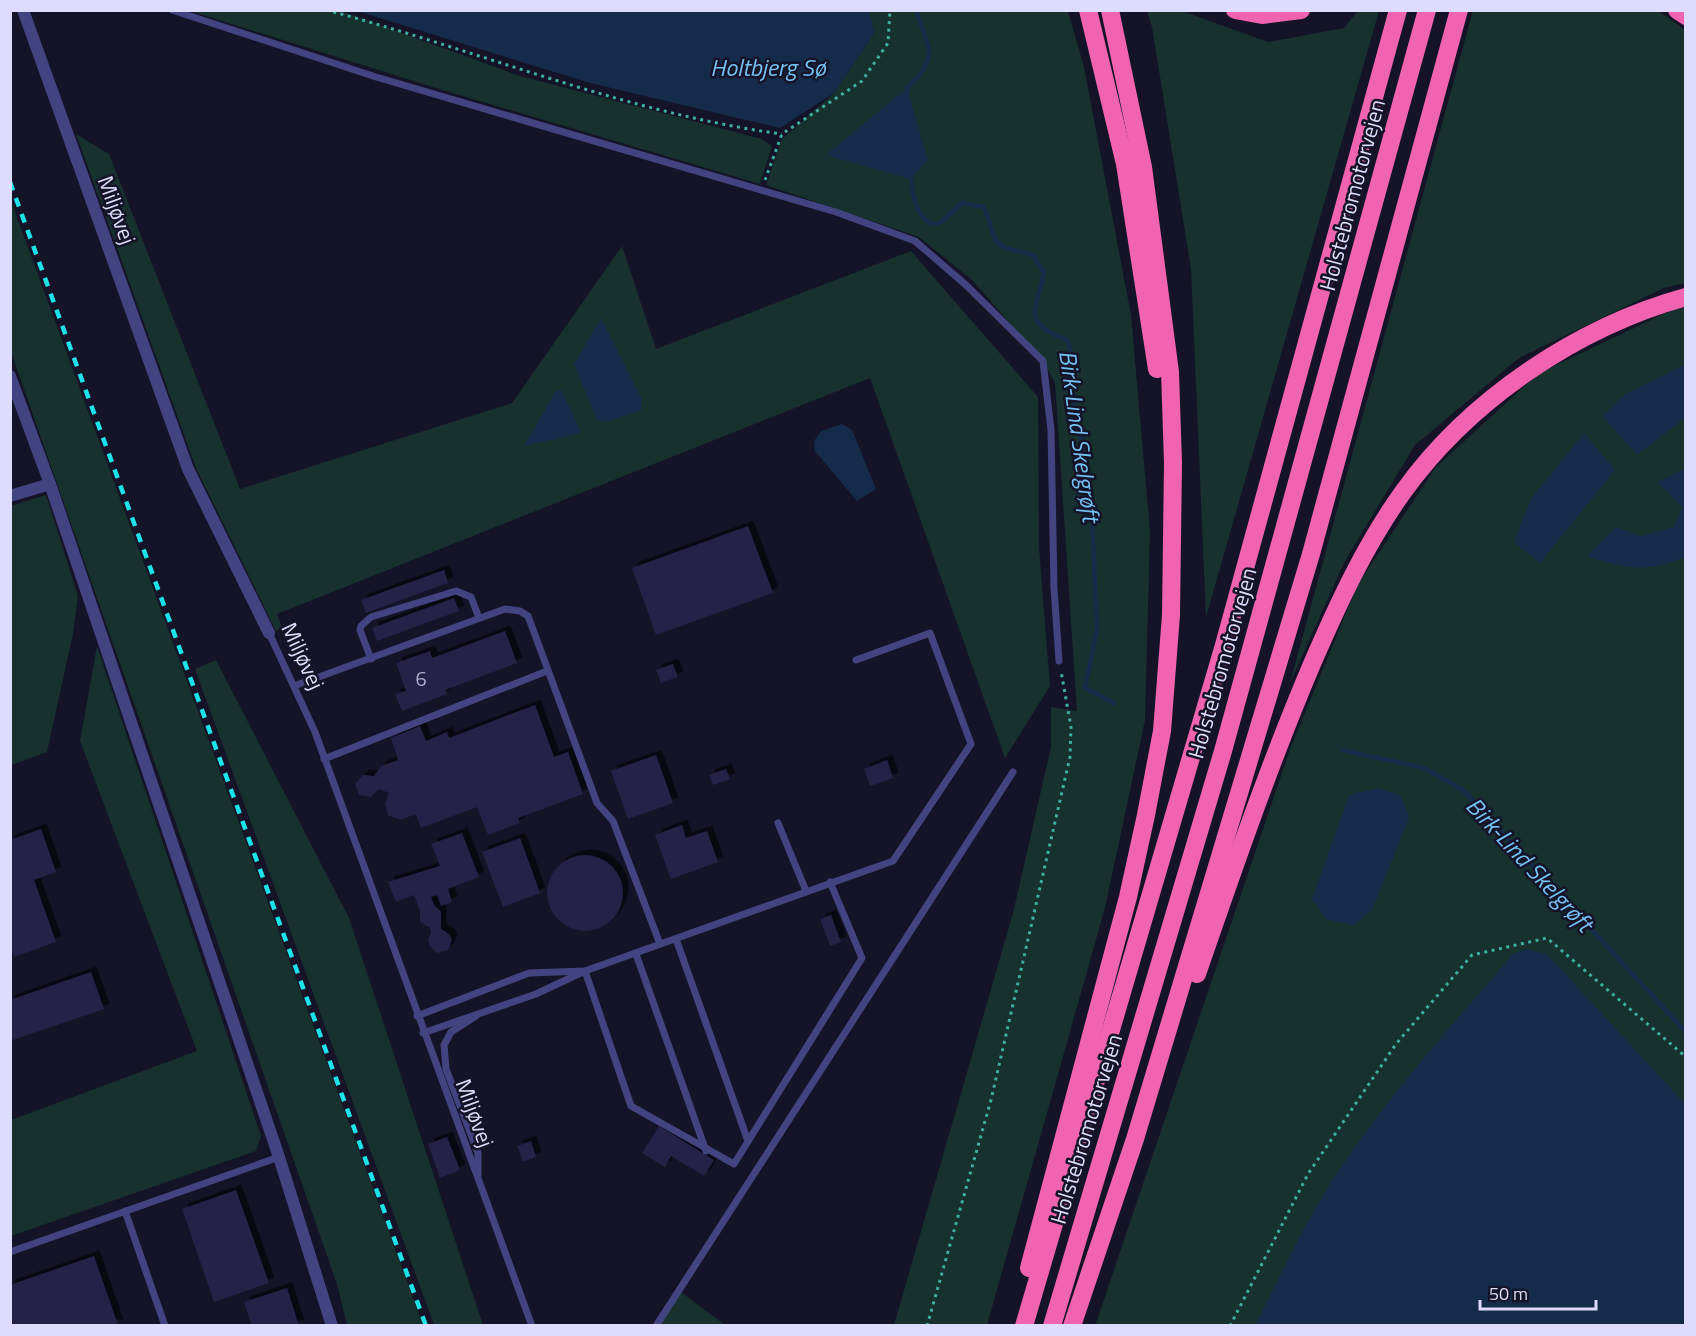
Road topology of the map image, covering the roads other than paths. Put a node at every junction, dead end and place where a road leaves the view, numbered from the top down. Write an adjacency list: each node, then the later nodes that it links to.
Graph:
1 (23, 10): 18 (street, Miljøvej)
2 (172, 10): 21 (lane)
3 (1088, 10): 16 (highway)
4 (1110, 10): 16 (highway)
5 (1235, 10): 6 (highway)
6 (1301, 10)
7 (1398, 10): 48 (highway, Holstebromotorvejen)
8 (1427, 10): 49 (highway, Holstebromotorvejen)
9 (1458, 10): 36 (highway)
10 (1677, 10): 11 (highway)
11 (1686, 16)
12 (1686, 297): 36 (highway)
13 (10, 376): 14 (street)
14 (50, 484): 15 (street); 39 (street)
15 (10, 496)
16 (1170, 517): 47 (highway)
17 (479, 618): 19 (lane); 19 (lane); 22 (lane)
18 (269, 633): 23 (lane, Miljøvej)
19 (371, 659): 23 (lane)
20 (856, 660): 27 (lane)
21 (1059, 661)
22 (547, 671): 24 (lane); 30 (lane)
23 (294, 686): 24 (lane, Miljøvej)
24 (324, 759): 34 (lane, Miljøvej)
25 (1013, 772): 46 (lane)
26 (778, 823): 28 (lane)
27 (831, 882): 28 (lane); 37 (lane)
28 (806, 891): 29 (lane)
29 (676, 939): 30 (lane); 37 (lane)
30 (660, 944): 31 (lane)
31 (636, 954): 32 (lane); 38 (lane)
32 (585, 971): 33 (lane); 34 (lane); 38 (lane)
33 (483, 1011): 35 (lane); 40 (lane)
34 (417, 1016): 35 (lane, Miljøvej)
35 (423, 1033): 40 (lane, Miljøvej)
36 (1135, 1139): 50 (highway)
37 (748, 1141): 38 (lane)
38 (705, 1151)
39 (279, 1157): 41 (lane); 44 (street)
40 (477, 1181): 45 (lane, Miljøvej)
41 (125, 1212): 42 (lane); 43 (lane)
42 (10, 1251)
43 (165, 1326)
44 (332, 1326)
45 (532, 1326)
46 (656, 1326)
47 (1013, 1326)
48 (1024, 1326)
49 (1052, 1326)
50 (1072, 1326)

